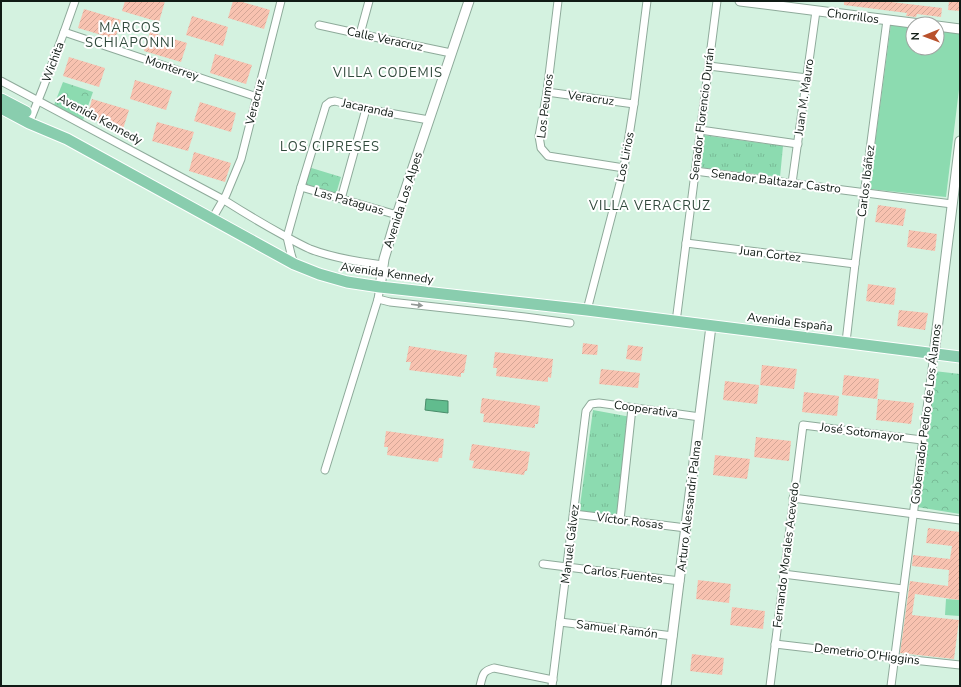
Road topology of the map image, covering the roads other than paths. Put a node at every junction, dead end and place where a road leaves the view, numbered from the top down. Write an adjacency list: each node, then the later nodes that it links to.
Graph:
1 (74, 1): 15 (street, Wichita)
2 (281, 1): 22 (street, Veracruz)
3 (369, 1): 16 (street)
4 (470, 1): 17 (street, Avenida Los Alpes)
5 (558, 1): 21 (street, Los Peumos)
6 (647, 1): 25 (street, Los Lirios)
7 (717, 1): 18 (street, Senador Florencio Durán)
8 (740, 1): 9 (street, Chorrillos)
9 (816, 11): 10 (street, Chorrillos); 19 (street, Juan M. Mauro)
10 (887, 20): 11 (street, Chorrillos); 38 (street, Carlos Ibáñez)
11 (905, 22)
12 (319, 25): 16 (street, Calle Veracruz)
13 (945, 27): 14 (street)
14 (960, 29)
15 (64, 32): 22 (street, Monterrey); 24 (street, Wichita)
16 (360, 34): 17 (street, Calle Veracruz)
17 (451, 53): 29 (street, Avenida Los Alpes)
18 (709, 66): 19 (street); 30 (street, Senador Florencio Durán)
19 (807, 78): 32 (street, Juan M. Mauro)
20 (1, 81): 24 (street, Avenida Kennedy)
21 (547, 92): 25 (street, Veracruz); 33 (street, Los Peumos)
22 (257, 97): 40 (street, Veracruz)
23 (1, 99): 28 (main road, Avenida Kennedy)
24 (38, 102): 28 (street, Wichita); 40 (street, Avenida Kennedy)
25 (634, 104): 33 (street, Los Lirios)
26 (1, 108): 28 (main road, Avenida Kennedy)
27 (366, 109): 29 (street, Jacaranda); 37 (street, Jacaranda); 39 (street)
28 (30, 119): 43 (main road, Avenida Kennedy)
29 (429, 120): 42 (street, Avenida Los Alpes)
30 (700, 130): 32 (street); 35 (street, Senador Florencio Durán)
31 (960, 141): 34 (street, Gobernador Pedro de Los Álamos)
32 (798, 144): 36 (street, Juan M. Mauro)
33 (624, 168): 53 (street, Los Lirios)
34 (958, 169): 41 (street, Gobernador Pedro de Los Álamos)
35 (695, 171): 36 (street, Senador Baltazar Castro); 45 (street, Senador Florencio Durán)
36 (792, 183): 38 (street, Senador Baltazar Castro)
37 (301, 187): 39 (street, Las Pataguas); 44 (street, Jacaranda)
38 (864, 193): 41 (street, Senador Baltazar Castro); 47 (street, Carlos Ibáñez)
39 (341, 199): 42 (street, Las Pataguas)
40 (224, 200): 43 (street, Veracruz); 44 (street, Avenida Kennedy)
41 (952, 204): 61 (street, Gobernador Pedro de Los Álamos)
42 (398, 215): 48 (street, Avenida Los Alpes)
43 (212, 220): 46 (main road, Avenida Kennedy)
44 (288, 237): 46 (street); 48 (street, Avenida Kennedy)
45 (686, 243): 47 (street, Juan Cortez); 57 (street, Senador Florencio Durán)
46 (294, 264): 49 (main road, Avenida Kennedy)
47 (855, 264): 60 (street, Carlos Ibáñez)
48 (383, 265): 49 (street, Avenida Los Alpes)
49 (380, 287): 50 (main road, Avenida Kennedy); 51 (street, Avenida Los Alpes)
50 (482, 298): 52 (main road, Avenida Kennedy); 54 (street)
51 (378, 300): 54 (street, one-way to 54); 68 (street, Avenida Los Alpes)
52 (498, 300): 53 (main road, Avenida Kennedy); 55 (street)
53 (587, 310): 56 (main road, Avenida Kennedy)
54 (481, 312): 55 (street)
55 (496, 314): 58 (street)
56 (617, 314): 57 (main road, Avenida España)
57 (676, 322): 59 (main road, Avenida España)
58 (570, 323)
59 (711, 326): 60 (main road, Avenida España); 65 (street, Arturo Alessandri Palma)
60 (846, 342): 61 (main road, Avenida España)
61 (934, 354): 62 (main road, Avenida España); 67 (street, Gobernador Pedro de Los Álamos)
62 (960, 357)
63 (591, 404): 64 (street, Cooperativa); 70 (street, Manuel Gálvez)
64 (632, 408): 65 (street, Cooperativa); 72 (street)
65 (700, 417): 74 (street, Arturo Alessandri Palma)
66 (803, 425): 67 (street, José Sotomayor); 69 (street, Fernando Morales Acevedo)
67 (922, 440): 71 (street, Gobernador Pedro de Los Álamos)
68 (325, 470)
69 (793, 498): 71 (street); 77 (street, Fernando Morales Acevedo)
70 (574, 514): 72 (street, Víctor Rosas); 76 (street, Manuel Gálvez)
71 (913, 514): 73 (street); 79 (street, Gobernador Pedro de Los Álamos)
72 (620, 520): 74 (street, Víctor Rosas)
73 (960, 520)
74 (686, 528): 78 (street, Arturo Alessandri Palma)
75 (543, 564): 76 (street, Carlos Fuentes)
76 (567, 567): 78 (street, Carlos Fuentes); 80 (street, Manuel Gálvez)
77 (783, 574): 79 (street); 82 (street, Fernando Morales Acevedo)
78 (680, 581): 81 (street, Arturo Alessandri Palma)
79 (903, 589): 83 (street, Gobernador Pedro de Los Álamos)
80 (560, 622): 81 (street, Samuel Ramón); 85 (street, Manuel Gálvez)
81 (673, 636): 87 (street, Arturo Alessandri Palma)
82 (775, 644): 83 (street, Demetrio O'Higgins); 88 (street, Fernando Morales Acevedo)
83 (894, 658): 84 (street, Demetrio O'Higgins); 89 (street, Gobernador Pedro de Los Álamos)
84 (960, 665)
85 (553, 683): 86 (street)
86 (480, 686)
87 (666, 686)
88 (770, 686)
89 (891, 686)

